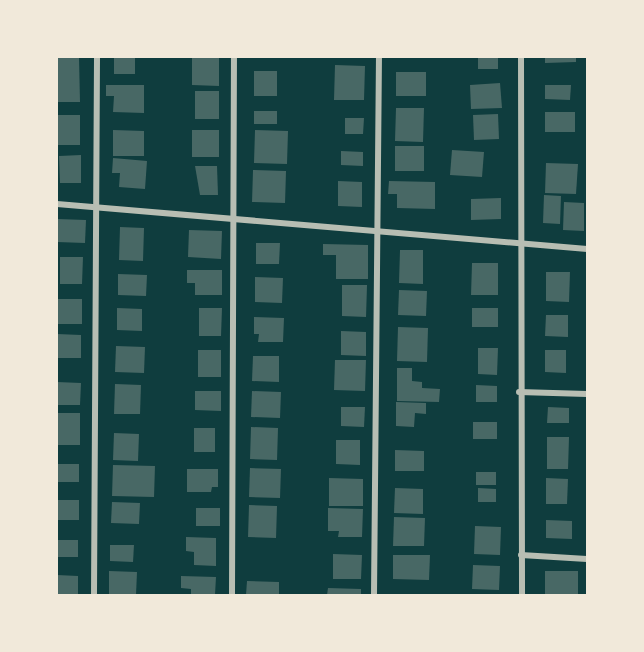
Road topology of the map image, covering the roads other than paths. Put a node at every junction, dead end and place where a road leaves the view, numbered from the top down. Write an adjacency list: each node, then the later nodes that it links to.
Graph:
1 (97, 57): 6 (street)
2 (234, 57): 7 (street)
3 (379, 57): 8 (street)
4 (520, 57): 9 (street)
5 (57, 204): 6 (street)
6 (97, 207): 7 (street); 15 (street)
7 (235, 222): 8 (street); 16 (street)
8 (379, 233): 9 (street); 17 (street)
9 (520, 244): 10 (street); 11 (street)
10 (587, 249)
11 (519, 392): 12 (street); 13 (street)
12 (587, 394)
13 (521, 555): 14 (street); 18 (street)
14 (587, 559)
15 (94, 595)
16 (232, 595)
17 (374, 595)
18 (522, 595)

